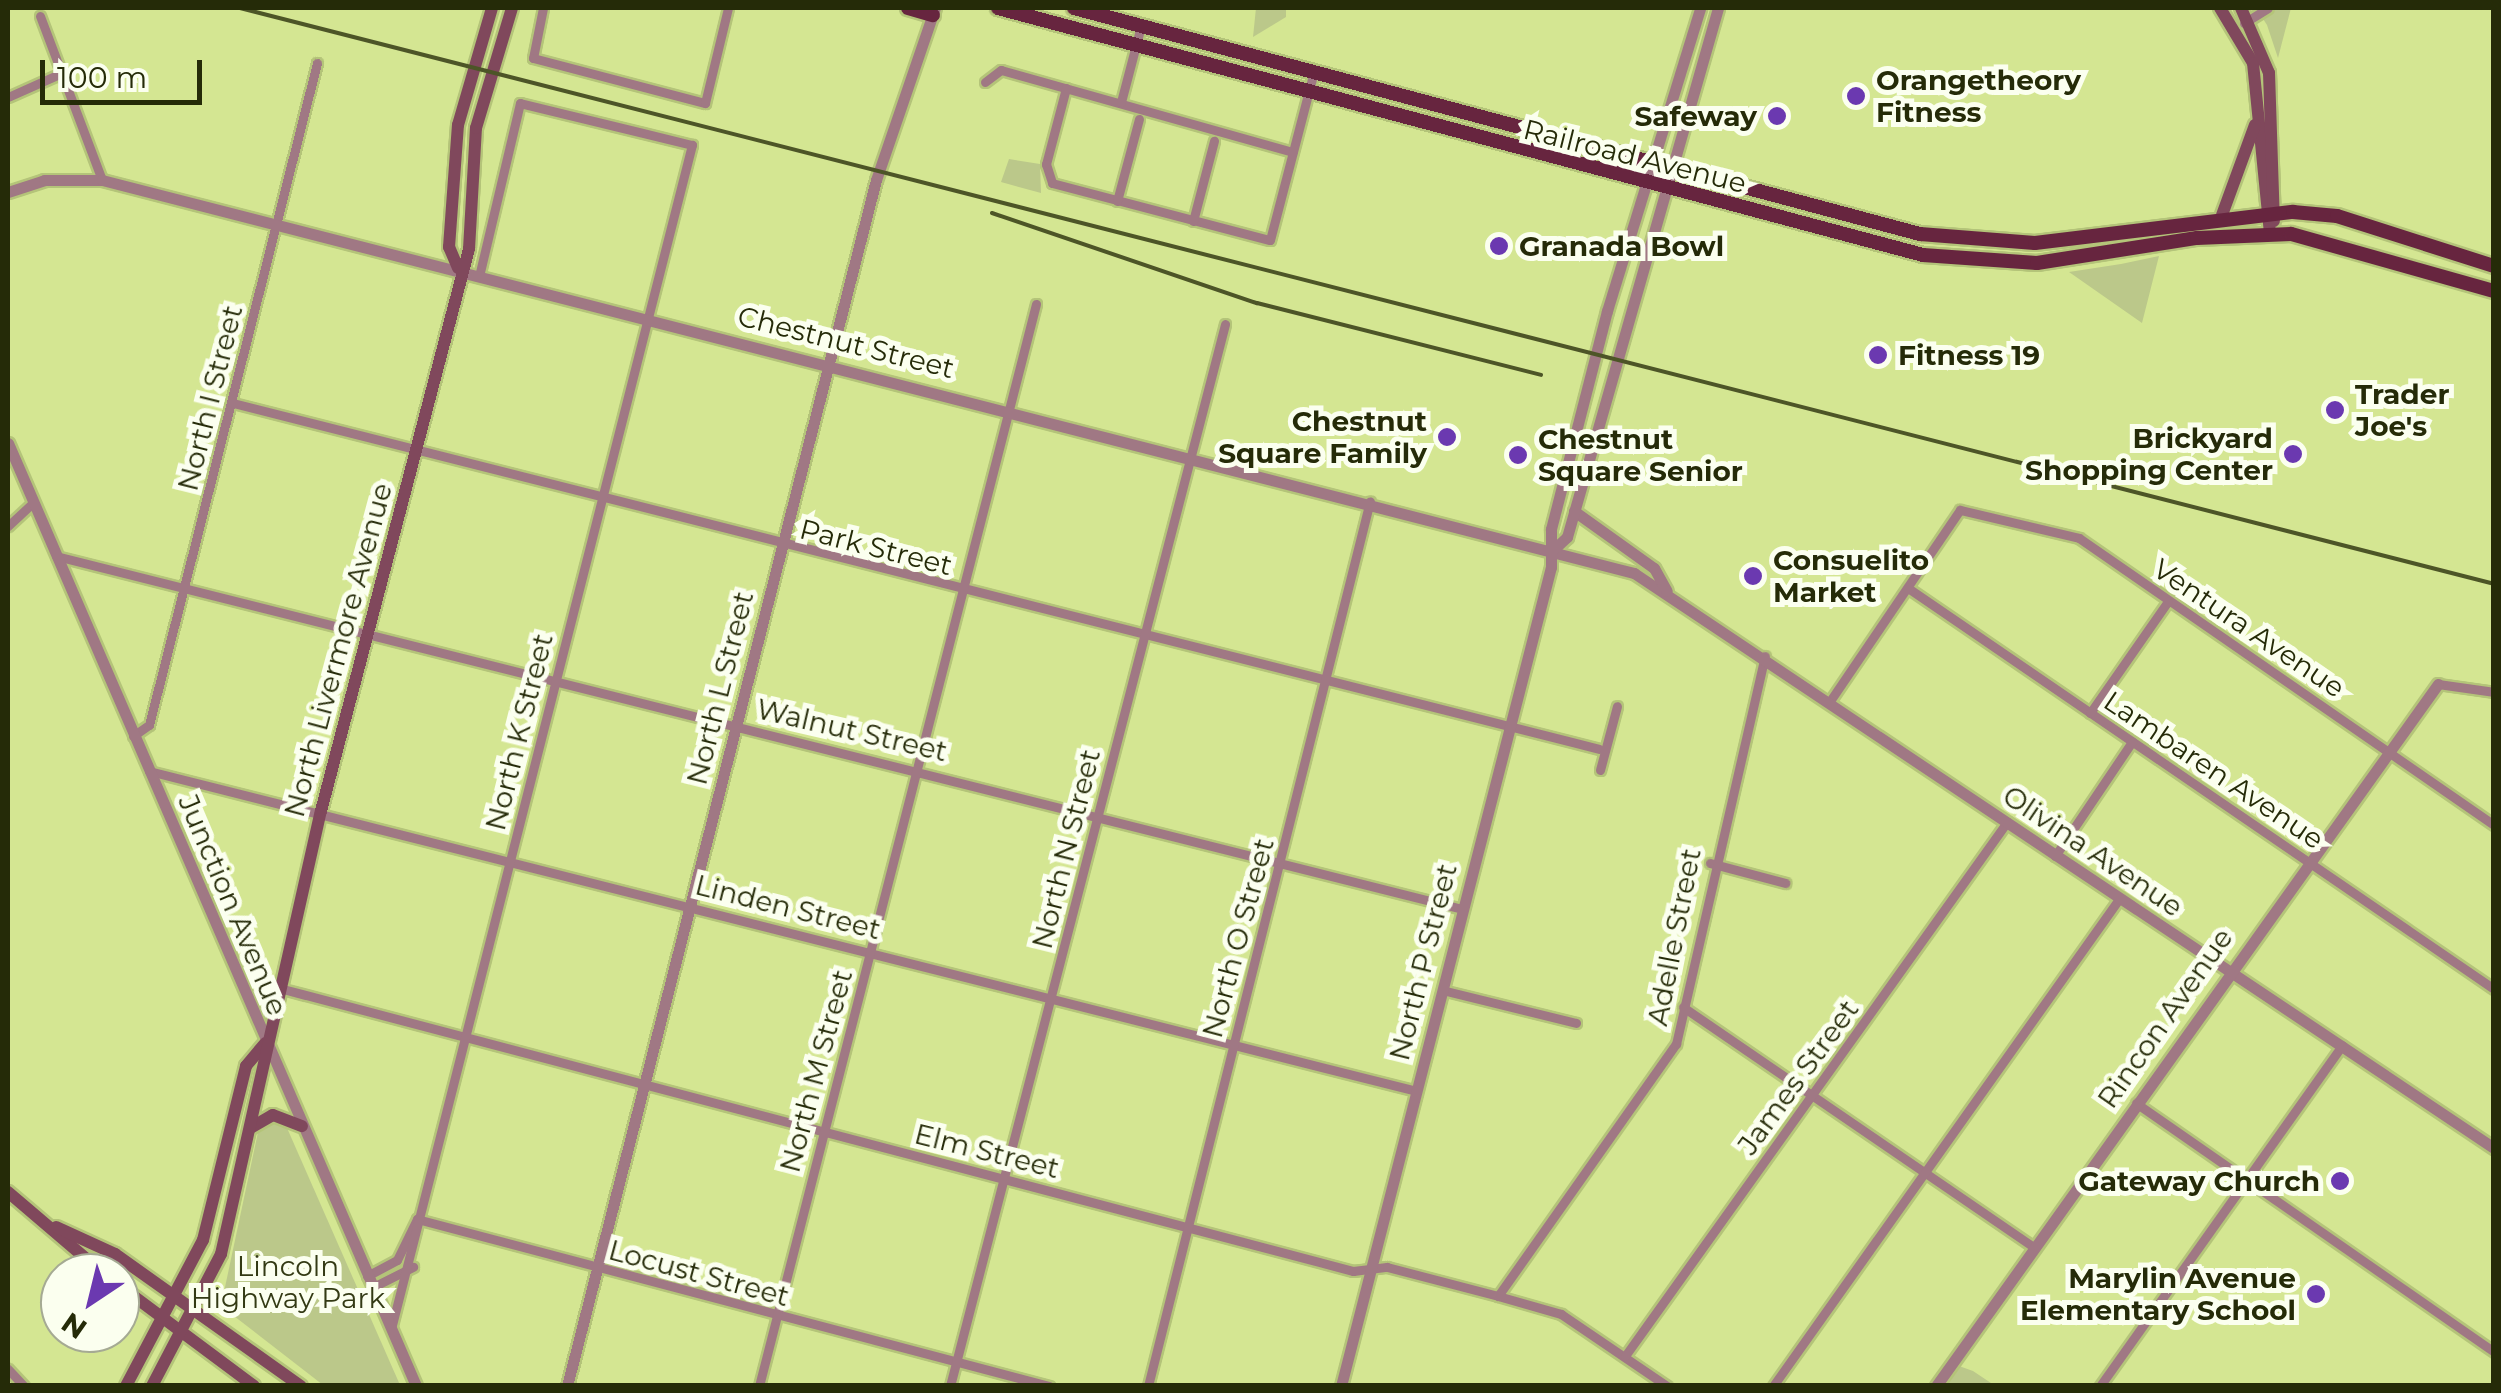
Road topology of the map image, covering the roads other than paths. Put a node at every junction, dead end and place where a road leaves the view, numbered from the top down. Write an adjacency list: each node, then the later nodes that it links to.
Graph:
1 (492, 8): 42 (main road, North Livermore Avenue)
2 (512, 8): 42 (main road, North Livermore Avenue)
3 (543, 8): 4 (street)
4 (728, 8)
5 (908, 8): 12 (main road)
6 (998, 8): 16 (main road, Railroad Avenue)
7 (1074, 8): 15 (main road, Railroad Avenue)
8 (1700, 8): 29 (street, North P Street)
9 (1718, 8): 30 (street, North P Street)
10 (2220, 8): 14 (main road)
11 (2268, 8): 14 (street)
12 (934, 11): 48 (street, North L Street)
13 (40, 16): 18 (street)
14 (2243, 18): 26 (main road); 36 (main road)
15 (1141, 26): 16 (street); 19 (main road, Railroad Avenue)
16 (1136, 45): 22 (main road, Railroad Avenue); 24 (street)
17 (318, 62): 39 (street, North I Street)
18 (64, 72): 23 (street); 31 (street)
19 (1313, 75): 22 (street); 29 (main road, Railroad Avenue)
20 (985, 82): 21 (street)
21 (1066, 88): 24 (street); 35 (street)
22 (1308, 94): 28 (street); 32 (main road, Railroad Avenue)
23 (8, 97)
24 (1121, 102): 28 (street)
25 (1139, 119): 35 (street)
26 (2256, 123): 36 (main road); 37 (main road)
27 (1214, 141): 38 (street)
28 (1293, 152): 38 (street)
29 (1655, 167): 30 (main road, Railroad Avenue); 32 (street, North P Street)
30 (1673, 172): 33 (street, North P Street); 37 (main road, Railroad Avenue)
31 (102, 180): 34 (street, Chestnut Street); 39 (street, Chestnut Street)
32 (1650, 186): 33 (main road, Railroad Avenue); 60 (street, North P Street)
33 (1668, 191): 40 (main road, Railroad Avenue); 57 (street, North P Street)
34 (8, 192)
35 (1118, 201): 38 (street)
36 (2270, 212): 37 (main road, Railroad Avenue); 40 (main road); 41 (main road, Railroad Avenue)
37 (2222, 215)
38 (1193, 221)
39 (277, 222): 42 (street, Chestnut Street); 49 (street, North I Street)
40 (2270, 233): 44 (main road, Railroad Avenue)
41 (2494, 266)
42 (458, 268): 43 (street, Chestnut Street); 52 (main road, North Livermore Avenue)
43 (480, 272): 46 (street, Chestnut Street); 46 (street, North K Street)
44 (2494, 291)
45 (1036, 304): 50 (street, North M Street)
46 (648, 320): 48 (street, Chestnut Street); 54 (street, North K Street)
47 (1226, 324): 53 (street, North N Street)
48 (829, 363): 50 (street, Chestnut Street); 59 (street, North L Street)
49 (233, 404): 52 (street, Park Street); 62 (street, North I Street)
50 (1010, 408): 53 (street, Chestnut Street); 65 (street, North M Street)
51 (8, 444): 56 (street, Junction Avenue)
52 (418, 450): 54 (street, Park Street); 67 (main road, North Livermore Avenue)
53 (1188, 454): 55 (street, Chestnut Street); 68 (street, North N Street)
54 (602, 500): 59 (street, Park Street); 70 (street, North K Street)
55 (1370, 501): 60 (street, Chestnut Street); 71 (street, North O Street)
56 (34, 503): 58 (street); 61 (street, Junction Avenue)
57 (1574, 511): 60 (street, North P Street); 64 (street)
58 (8, 526)
59 (782, 546): 65 (street, Park Street); 77 (street, North L Street)
60 (1553, 550): 64 (street, Chestnut Street); 78 (street, North P Street)
61 (56, 556): 62 (street, Walnut Street); 79 (street, Junction Avenue)
62 (184, 585): 67 (street, Walnut Street); 79 (street, North I Street)
63 (1908, 588): 66 (street, Ventura Avenue); 74 (street); 76 (street, Lambaren Avenue)
64 (1667, 591): 69 (street, Olivina Avenue)
65 (961, 592): 68 (street, Park Street); 83 (street, North M Street)
66 (2168, 601): 76 (street); 81 (street, Ventura Avenue)
67 (368, 628): 70 (street, Walnut Street); 86 (main road, North Livermore Avenue)
68 (1140, 636): 71 (street, Park Street); 87 (street, North N Street)
69 (1765, 656): 74 (street, Olivina Avenue); 94 (street, Adelle Street)
70 (555, 681): 77 (street, Walnut Street); 92 (street, North K Street)
71 (1328, 682): 78 (street, Park Street); 93 (street, North O Street)
72 (2438, 684): 73 (street); 81 (street, Rincon Avenue)
73 (2494, 692)
74 (1830, 702): 88 (street, Olivina Avenue)
75 (1617, 706): 82 (street)
76 (2090, 713): 80 (street, Lambaren Avenue)
77 (736, 725): 83 (street, Walnut Street); 97 (street, North L Street)
78 (1510, 727): 82 (street, Park Street); 98 (street, North P Street)
79 (133, 736): 85 (street, Junction Avenue)
80 (2132, 742): 90 (street); 91 (street, Lambaren Avenue)
81 (2386, 749): 89 (street, Ventura Avenue); 91 (street, Rincon Avenue)
82 (1599, 750): 84 (street)
83 (920, 768): 87 (street, Walnut Street); 99 (street, North M Street)
84 (1600, 770)
85 (148, 771): 86 (street, Linden Street); 108 (street, Junction Avenue)
86 (321, 811): 92 (street, Linden Street); 101 (main road, North Livermore Avenue)
87 (1098, 816): 93 (street, Walnut Street); 104 (street, North N Street)
88 (2007, 822): 90 (street, Olivina Avenue); 113 (street, James Street)
89 (2494, 825)
90 (2055, 856): 96 (street, Olivina Avenue)
91 (2308, 861): 100 (street, Rincon Avenue); 103 (street, Lambaren Avenue)
92 (510, 862): 97 (street, Linden Street); 107 (street, North K Street)
93 (1282, 862): 98 (street, Walnut Street); 109 (street, North O Street)
94 (1710, 863): 95 (street); 105 (street, Adelle Street)
95 (1785, 883)
96 (2119, 899): 100 (street, Olivina Avenue); 119 (street)
97 (690, 906): 99 (street, Linden Street); 111 (street, North L Street)
98 (1462, 909): 102 (street, North P Street)
99 (871, 949): 104 (street, Linden Street); 117 (street, North M Street)
100 (2230, 969): 110 (street, Olivina Avenue); 114 (street, Rincon Avenue)
101 (279, 988): 107 (street, Elm Street); 108 (main road, North Livermore Avenue)
102 (1442, 990): 106 (street); 112 (street, North P Street)
103 (2494, 990)
104 (1052, 995): 109 (street, Linden Street); 120 (street, North N Street)
105 (1683, 1008): 113 (street); 132 (street, Adelle Street)
106 (1576, 1022)
107 (462, 1042): 111 (street, Elm Street); 123 (street, North K Street)
108 (266, 1043): 115 (street, Junction Avenue); 116 (main road, North Livermore Avenue); 133 (main road, North Livermore Avenue)
109 (1233, 1044): 112 (street, Linden Street); 124 (street, North O Street)
110 (2342, 1045): 118 (street, Olivina Avenue); 121 (street)
111 (642, 1087): 117 (street, Elm Street); 130 (street, North L Street)
112 (1416, 1091): 129 (street, North P Street)
113 (1813, 1095): 119 (street); 141 (street, James Street)
114 (2136, 1102): 121 (street); 126 (street, Rincon Avenue)
115 (302, 1126): 116 (main road); 131 (street, Junction Avenue)
116 (252, 1127): 135 (main road, North Livermore Avenue)
117 (824, 1133): 120 (street, Elm Street); 136 (street, North M Street)
118 (2494, 1148)
119 (1924, 1172): 126 (street); 157 (street)
120 (1003, 1178): 124 (street, Elm Street); 142 (street, North N Street)
121 (2245, 1180): 140 (street); 159 (street)
122 (8, 1192): 125 (main road)
123 (417, 1220): 128 (street, North K Street); 130 (street, Locust Street); 131 (street)
124 (1188, 1226): 129 (street, Elm Street); 154 (street, North O Street)
125 (56, 1227): 127 (main road); 133 (main road)
126 (2034, 1247): 158 (street, Rincon Avenue)
127 (83, 1253)
128 (413, 1266): 131 (street); 138 (street, North K Street)
129 (1371, 1268): 132 (street, Elm Street); 155 (street, North P Street)
130 (596, 1270): 136 (street, Locust Street); 150 (street, North L Street)
131 (370, 1281): 138 (street, Junction Avenue)
132 (1498, 1296): 141 (street, Elm Street)
133 (177, 1298): 135 (main road); 137 (main road, North Livermore Avenue)
134 (140, 1301): 137 (main road)
135 (195, 1311): 139 (main road, North Livermore Avenue); 148 (main road)
136 (776, 1316): 142 (street, Locust Street); 151 (street, North M Street)
137 (166, 1321): 139 (main road); 145 (main road, North Livermore Avenue)
138 (391, 1328): 149 (street, Junction Avenue)
139 (183, 1334): 146 (main road, North Livermore Avenue); 147 (main road)
140 (2494, 1352)
141 (1625, 1356): 156 (street, Elm Street)
142 (956, 1361): 152 (street, North N Street); 153 (street, Locust Street)
143 (8, 1370): 144 (street)
144 (24, 1384)
145 (126, 1386)
146 (152, 1386)
147 (254, 1386)
148 (301, 1386)
149 (416, 1386)
150 (567, 1386)
151 (759, 1386)
152 (950, 1386)
153 (1048, 1386)
154 (1148, 1386)
155 (1341, 1386)
156 (1667, 1386)
157 (1773, 1386)
158 (1936, 1386)
159 (2100, 1386)

